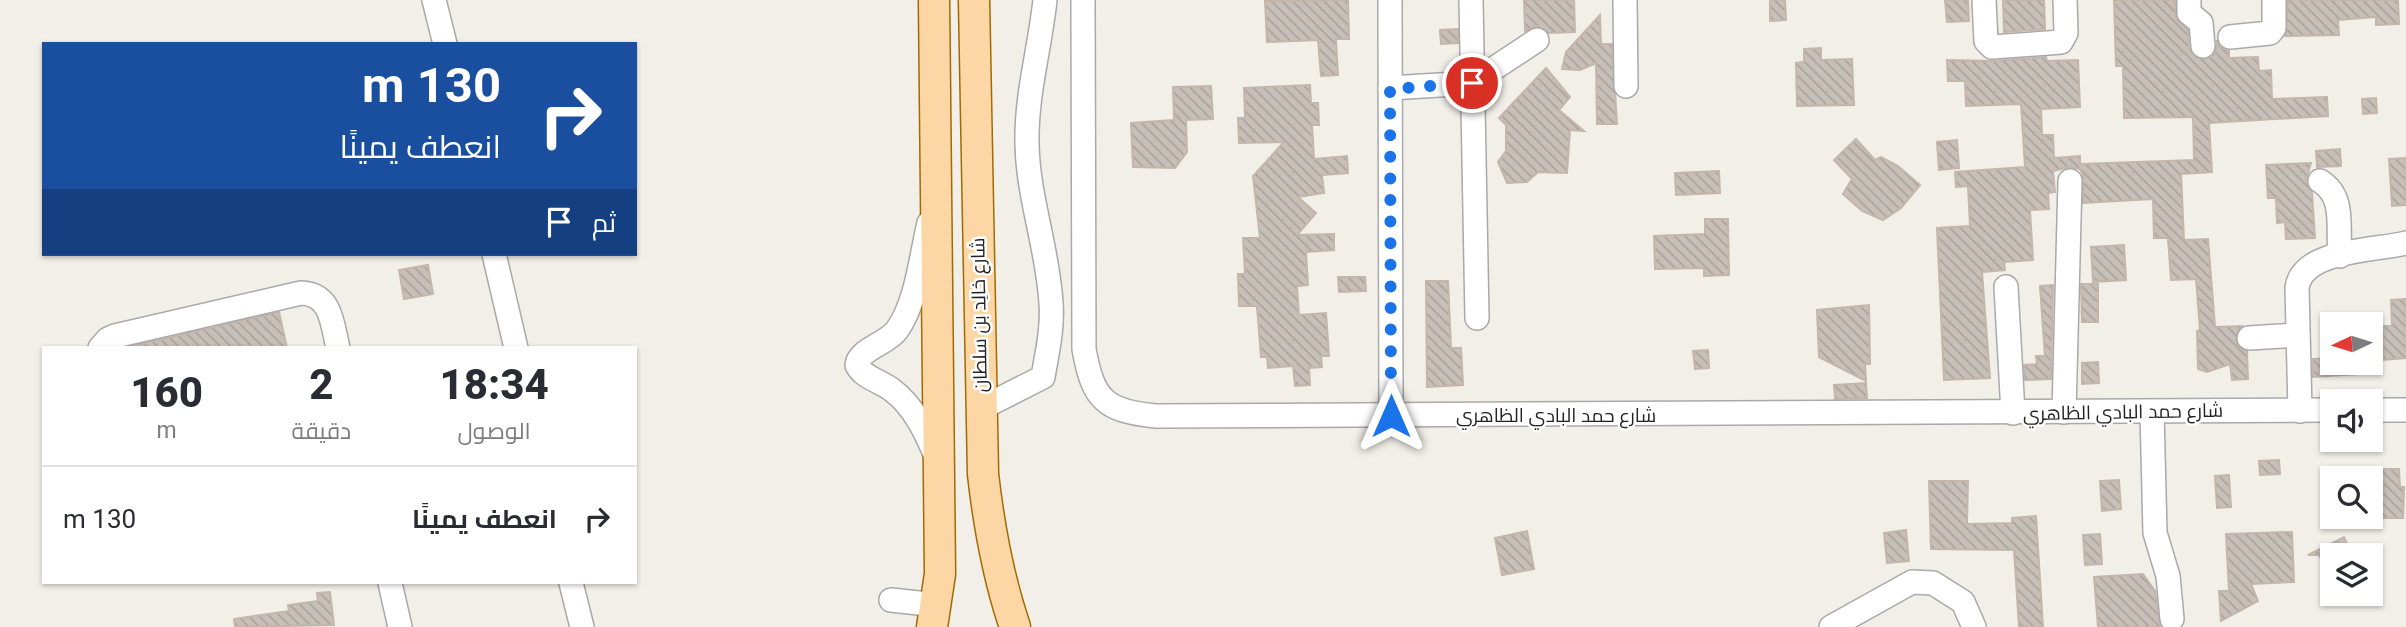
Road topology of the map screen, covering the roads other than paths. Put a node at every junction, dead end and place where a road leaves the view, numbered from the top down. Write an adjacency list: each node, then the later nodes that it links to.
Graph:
1 (434, 0): 15 (street)
2 (934, 0): 22 (main road)
3 (974, 0): 33 (main road, شارع خالِد بن سلطان)
4 (1045, 0): 33 (street)
5 (1083, 0): 41 (street, شارع حمد البادي الظاهري)
6 (1390, 0): 19 (street)
7 (1471, 0): 17 (street)
8 (1625, 0): 18 (street)
9 (1984, 0): 10 (street)
10 (2065, 0)
11 (2189, 0): 16 (street)
12 (2274, 0): 13 (street)
13 (2230, 37)
14 (1537, 40): 17 (street)
15 (444, 42)
16 (2203, 46)
17 (1472, 83): 19 (street); 27 (street)
18 (1626, 86)
19 (1390, 89): 41 (street)
20 (2070, 181): 38 (street)
21 (2320, 181): 25 (street)
22 (936, 197): 42 (main road); 42 (street)
23 (2406, 243): 25 (street)
24 (494, 256): 32 (street)
25 (2340, 256): 28 (street)
26 (2006, 287): 40 (street)
27 (1477, 318)
28 (2298, 335): 29 (street); 37 (street)
29 (2249, 338)
30 (102, 346): 31 (street)
31 (337, 346)
32 (516, 346)
33 (980, 409): 50 (main road, شارع خالِد بن سلطان)
34 (2320, 410): 37 (street, شارع حمد البادي الظاهري)
35 (2383, 410): 36 (street)
36 (2406, 410)
37 (2300, 411): 39 (street, شارع حمد البادي الظاهري)
38 (2064, 412): 39 (street, شارع حمد البادي الظاهري); 40 (street, شارع حمد البادي الظاهري)
39 (2152, 412): 47 (street)
40 (2013, 413): 41 (street, شارع حمد البادي الظاهري)
41 (1391, 416)
42 (939, 464): 46 (main road)
43 (390, 584): 48 (street)
44 (571, 584): 49 (street)
45 (891, 600): 46 (street)
46 (934, 616)
47 (2172, 619)
48 (400, 627)
49 (582, 627)
50 (1015, 627)
51 (1831, 627): 52 (street)
52 (1974, 627)

